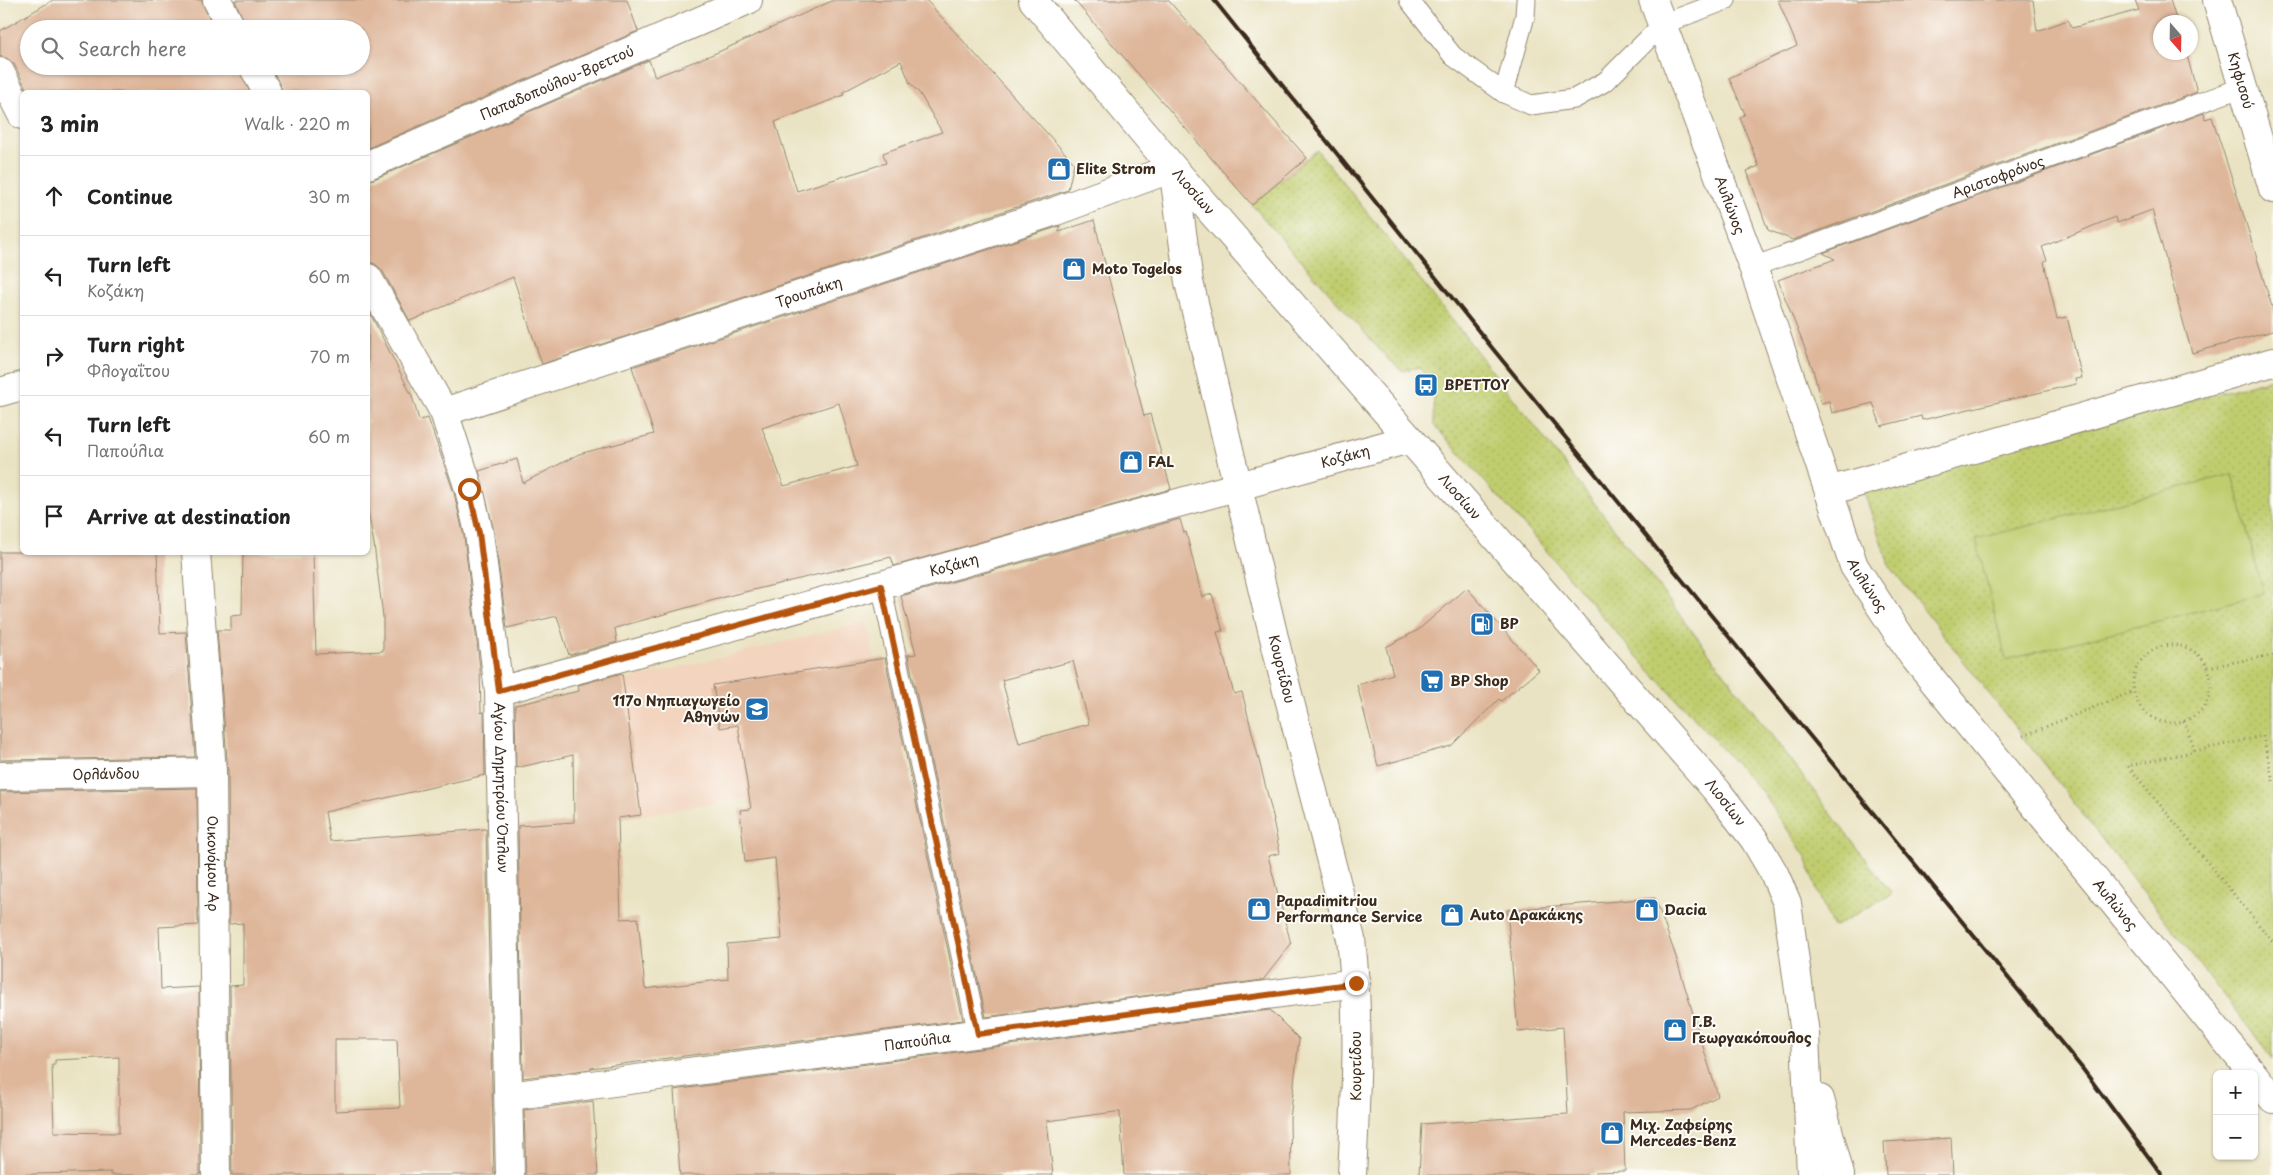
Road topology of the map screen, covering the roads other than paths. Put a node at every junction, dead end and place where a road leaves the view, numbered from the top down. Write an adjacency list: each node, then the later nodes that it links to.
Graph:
1 (217, 0): 9 (street)
2 (748, 0): 16 (street, Παπαδοπούλου-Βρεττού)
3 (1033, 0): 17 (street, Λιοσίων)
4 (1409, 0): 14 (lane)
5 (1526, 0): 14 (lane)
6 (1726, 0): 8 (lane)
7 (2217, 0): 12 (street, Κηφισού)
8 (1658, 12): 14 (lane); 19 (street, Αυλώνος)
9 (227, 20)
10 (0, 72): 15 (street)
11 (258, 75): 13 (street)
12 (2243, 87): 18 (street, Κηφισού); 19 (lane, Αριστοφρόνος)
13 (266, 90)
14 (1504, 93)
15 (20, 111)
16 (370, 164)
17 (1173, 168): 24 (street, Τρουπάκη); 25 (street, Λιοσίων); 26 (street, Κουρτίδου)
18 (2273, 188)
19 (1753, 267): 27 (street, Αυλώνος)
20 (370, 285): 24 (street, Αγίου Δημητρίου Όπλων)
21 (2273, 362): 27 (street)
22 (20, 387): 23 (street)
23 (0, 392)
24 (444, 412): 30 (street, Αγίου Δημητρίου Όπλων)
25 (1409, 439): 26 (street, Κοζάκη); 35 (street, Λιοσίων)
26 (1238, 486): 29 (street, Κοζάκη); 33 (street, Κουρτίδου)
27 (1829, 492): 36 (street, Αυλώνος)
28 (196, 555): 31 (street, Οικονόμου Αρ)
29 (881, 586): 30 (street, Κοζάκη); 34 (lane)
30 (499, 691): 38 (street, Αγίου Δημητρίου Όπλων)
31 (212, 772): 32 (street, Ορλάνδου); 40 (street, Οικονόμου Αρ)
32 (0, 776)
33 (1356, 983): 34 (street, Παπούλια); 42 (street, Κουρτίδου)
34 (978, 1034): 38 (street, Παπούλια)
35 (1805, 1034): 43 (street, Λιοσίων); 44 (street, Λιοσίων)
36 (2250, 1070)
37 (2258, 1080): 39 (street, Αυλώνος)
38 (509, 1096): 41 (street, Αγίου Δημητρίου Όπλων)
39 (2273, 1098)
40 (216, 1175)
41 (510, 1175)
42 (1352, 1175)
43 (1811, 1175)
44 (1840, 1175)

